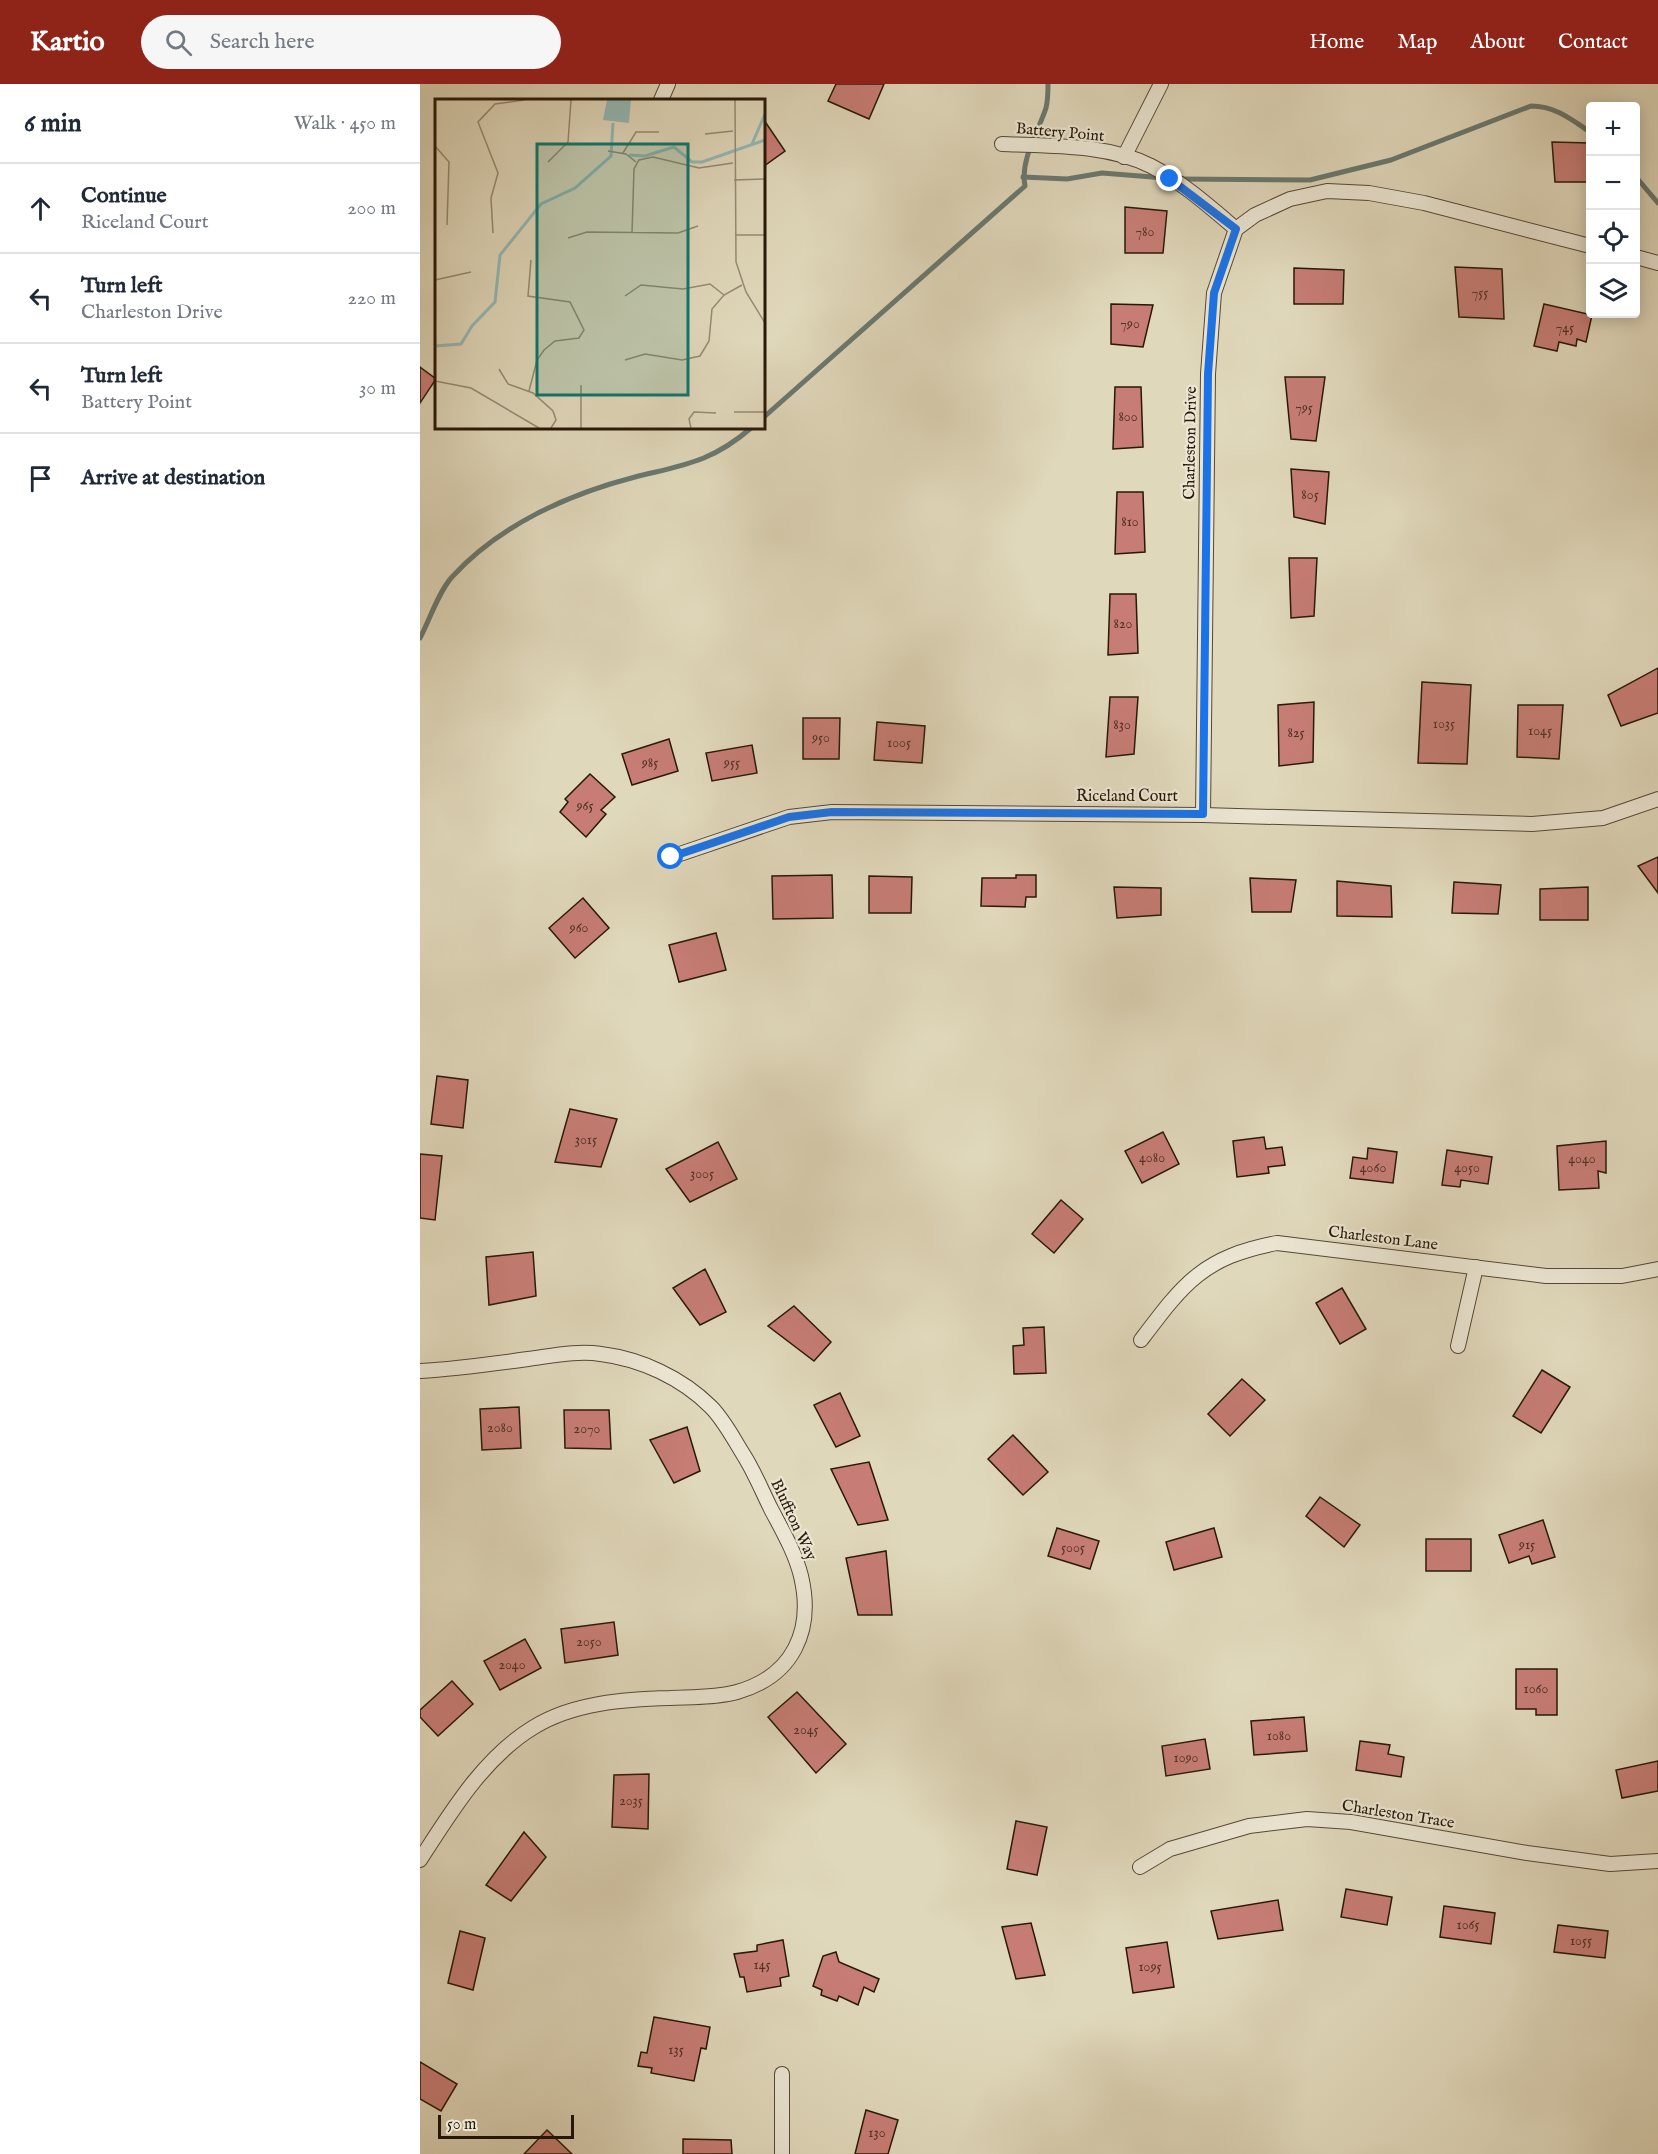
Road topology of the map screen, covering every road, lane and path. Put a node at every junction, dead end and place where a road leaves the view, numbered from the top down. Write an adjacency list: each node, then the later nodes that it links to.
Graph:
1 (668, 84): 3 (street)
2 (1161, 84): 5 (street)
3 (661, 99)
4 (1002, 144): 5 (street, Battery Point)
5 (1124, 157): 6 (street, Battery Point)
6 (1236, 229): 7 (street); 11 (street, Charleston Drive)
7 (1586, 245)
8 (1640, 259): 9 (street)
9 (1658, 263)
10 (1658, 799): 11 (street, Riceland Court)
11 (1203, 814): 12 (street, Riceland Court)
12 (671, 857)
13 (1476, 1267): 14 (street, Charleston Lane); 15 (street, Charleston Lane); 16 (street)
14 (1658, 1269)
15 (1141, 1340)
16 (1458, 1346)
17 (420, 1371): 18 (street, Bluffton Way)
18 (420, 1860)
19 (1658, 1861): 20 (street, Charleston Trace)
20 (1140, 1867)
21 (782, 2074): 22 (street)
22 (782, 2154)

